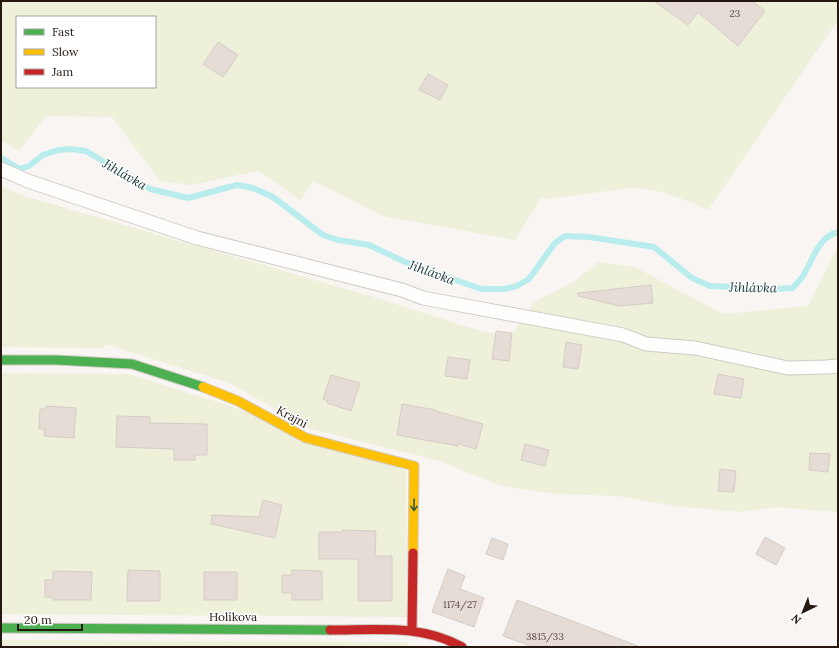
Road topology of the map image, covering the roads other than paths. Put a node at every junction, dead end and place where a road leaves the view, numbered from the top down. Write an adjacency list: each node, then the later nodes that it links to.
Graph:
1 (1, 169): 3 (lane)
2 (1, 360): 5 (street, Krajní, one-way to 5)
3 (838, 366)
4 (1, 628): 5 (street, Holíkova)
5 (412, 630): 6 (street, Holíkova)
6 (462, 647)

